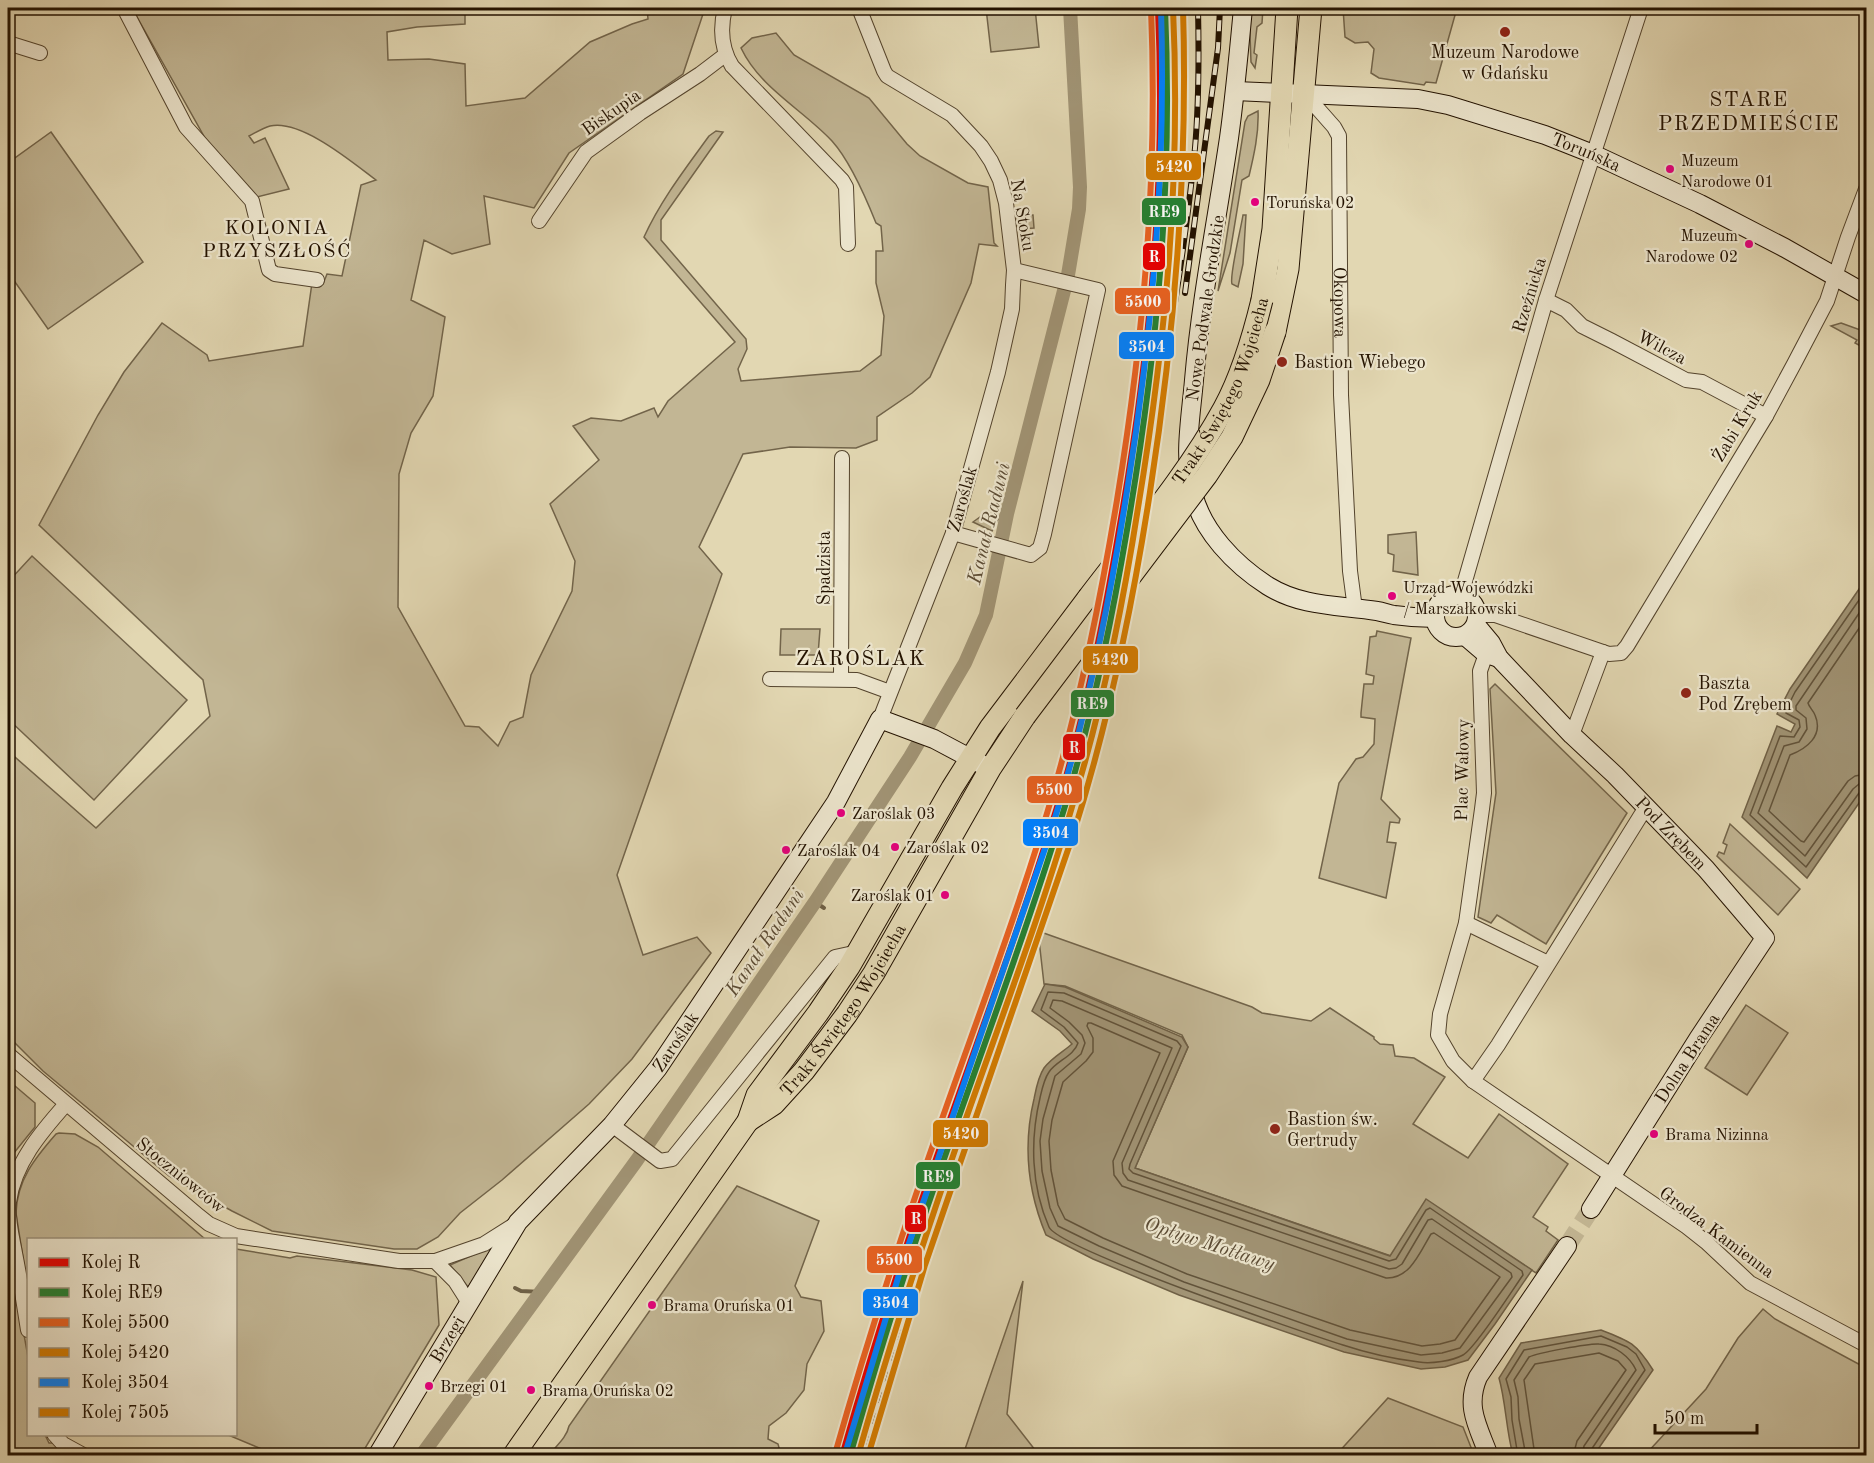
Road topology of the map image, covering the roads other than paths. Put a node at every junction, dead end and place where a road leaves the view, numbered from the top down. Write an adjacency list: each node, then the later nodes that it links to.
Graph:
1 (124, 8): 20 (street)
2 (725, 8): 10 (street)
3 (860, 8): 18 (street, Na Stoku)
4 (1243, 8): 11 (street, Nowe Podwale Grodzkie)
5 (1287, 8): 12 (main road)
6 (1311, 8): 13 (main road)
7 (1641, 8): 14 (street, Rzeźnicka)
8 (8, 42): 9 (street)
9 (40, 53)
10 (725, 55): 16 (street, Biskupia); 17 (street)
11 (1235, 91): 12 (street); 28 (street, Nowe Podwale Grodzkie)
12 (1281, 93): 13 (street, Toruńska); 23 (main road, Trakt Świętego Wojciecha)
13 (1304, 93): 14 (street, Toruńska); 23 (main road, Trakt Świętego Wojciecha); 28 (street, Okopowa)
14 (1593, 154): 19 (street, Toruńska); 22 (street, Rzeźnicka)
15 (1866, 189): 19 (street, Żabi Kruk)
16 (539, 221)
17 (848, 244)
18 (1014, 270): 26 (street, Zaroślak); 26 (street)
19 (1836, 276): 21 (street, Toruńska); 24 (street, Żabi Kruk)
20 (317, 280)
21 (1866, 294)
22 (1546, 300): 24 (street, Wilcza); 27 (street, Rzeźnicka)
23 (1271, 306): 38 (main road, Trakt Świętego Wojciecha, bridge); 39 (main road, Trakt Świętego Wojciecha, bridge)
24 (1766, 416): 31 (street, Żabi Kruk)
25 (842, 459): 33 (street, Spadzista)
26 (953, 533): 35 (street, Zaroślak)
27 (1461, 596): 29 (street); 30 (street)
28 (1355, 609): 29 (street, Nowe Podwale Grodzkie)
29 (1436, 614): 30 (street)
30 (1473, 625): 31 (street); 32 (street, Pod Zrębem)
31 (1603, 652): 37 (street)
32 (1492, 656): 37 (street, Pod Zrębem); 41 (street, Plac Wałowy)
33 (842, 678): 34 (street); 35 (street)
34 (770, 679)
35 (890, 692): 36 (street, Zaroślak)
36 (880, 719): 38 (street); 49 (street, Zaroślak)
37 (1572, 735): 40 (street, Pod Zrębem)
38 (970, 758): 39 (street); 43 (main road, Trakt Świętego Wojciecha)
39 (990, 768): 48 (main road, Trakt Świętego Wojciecha)
40 (1646, 807): 42 (street, Pod Zrębem); 44 (street)
41 (1466, 923): 44 (street); 46 (street, Plac Wałowy)
42 (1765, 938): 50 (street, Dolna Brama)
43 (858, 952): 48 (main road, Trakt Świętego Wojciecha); 49 (street, Trakt Świętego Wojciecha)
44 (1548, 963): 46 (street)
45 (8, 1054): 47 (street, Stoczniowców)
46 (1473, 1081): 50 (street, Plac Wałowy)
47 (66, 1104): 54 (street, Stoczniowców); 56 (street)
48 (748, 1121): 61 (main road, Trakt Świętego Wojciecha)
49 (612, 1125): 52 (street, Zaroślak)
50 (1612, 1178): 51 (street, Dolna Brama); 57 (street, Grodza Kamienna)
51 (1591, 1209)
52 (518, 1222): 54 (street, Stoczniowców); 55 (street, Brzegi)
53 (1567, 1246): 62 (street)
54 (435, 1262): 55 (street)
55 (470, 1303): 60 (street, Brzegi)
56 (27, 1324)
57 (1866, 1345)
58 (56, 1436): 59 (street)
59 (85, 1455)
60 (377, 1455)
61 (513, 1455)
62 (1489, 1455)

